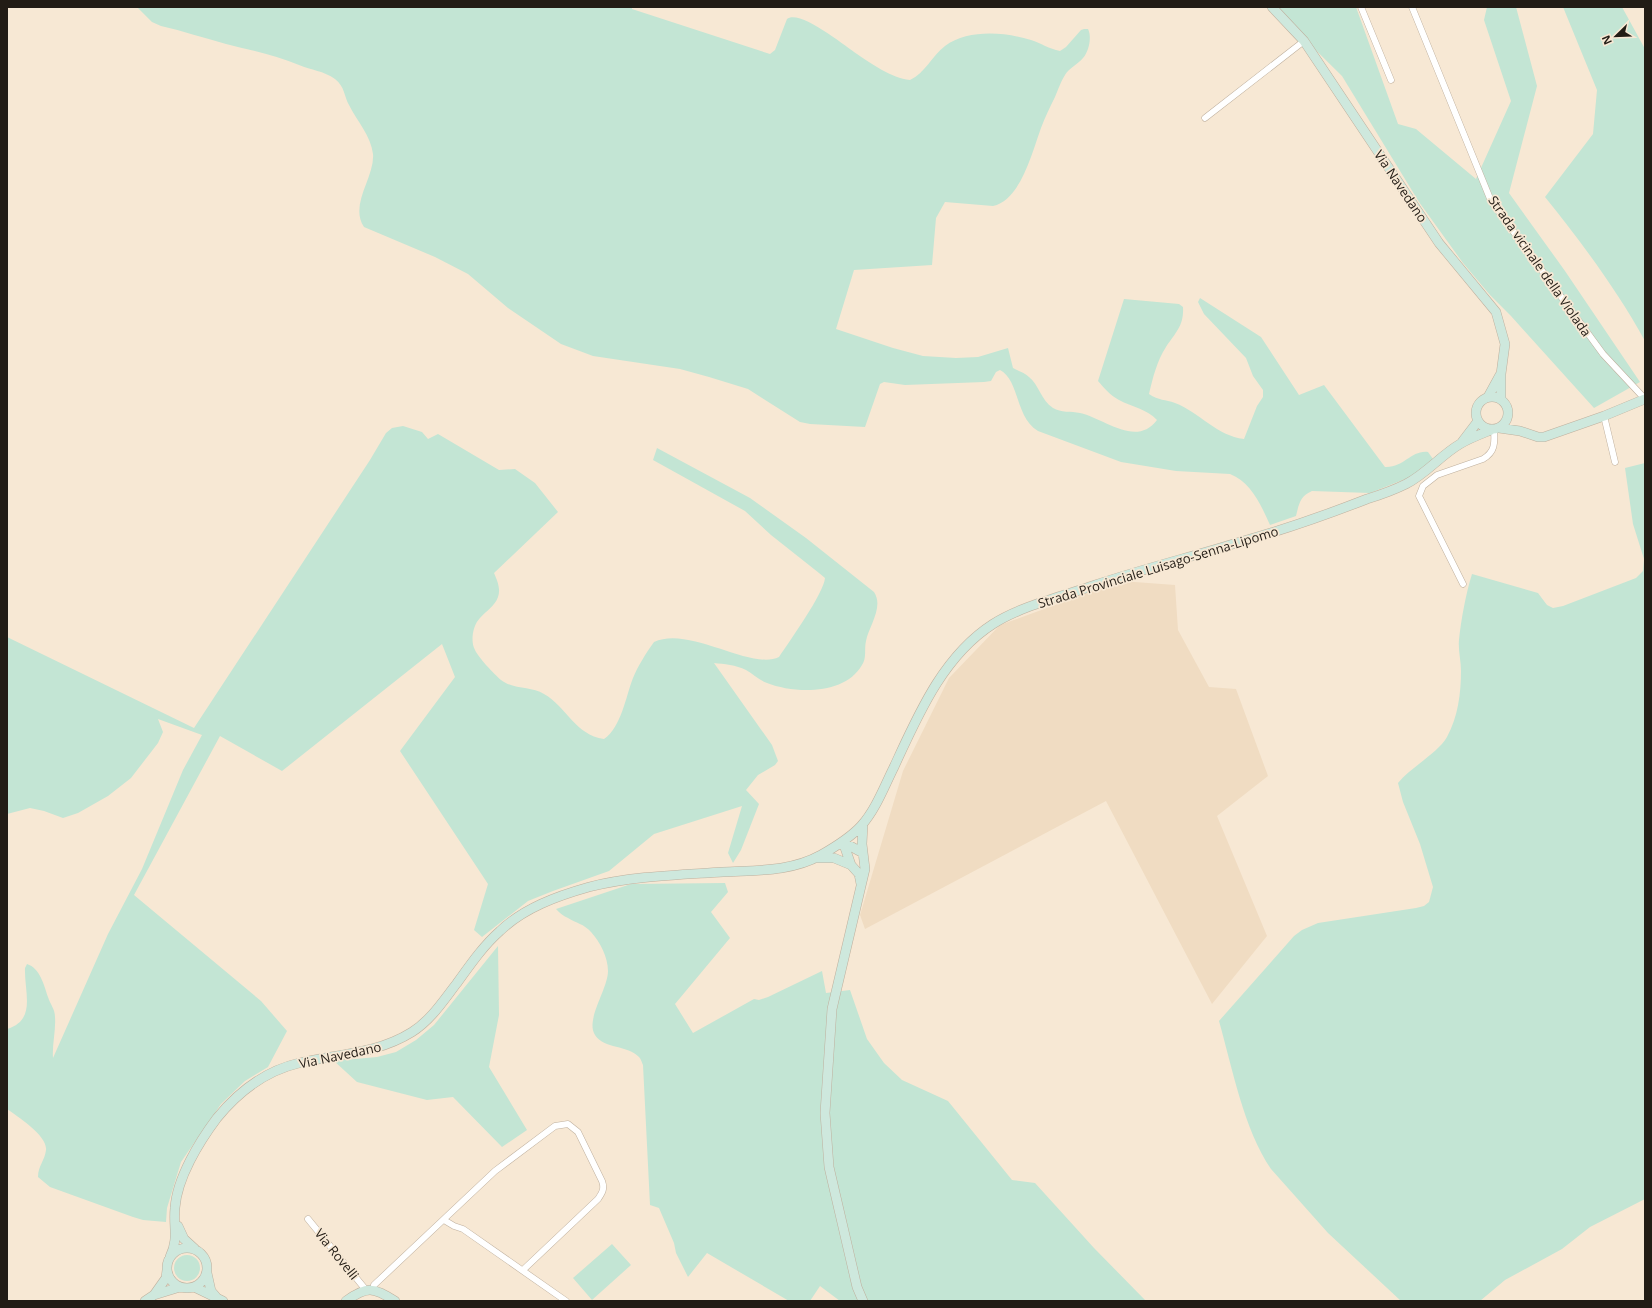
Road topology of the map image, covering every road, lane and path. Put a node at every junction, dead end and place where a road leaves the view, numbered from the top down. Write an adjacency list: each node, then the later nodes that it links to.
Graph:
1 (1272, 7): 4 (street, Via Navedano)
2 (1361, 7): 5 (street)
3 (1412, 7): 10 (street, Strada vicinale della Violada)
4 (1304, 40): 6 (street); 7 (street, Via Navedano)
5 (1391, 80)
6 (1205, 118)
7 (1501, 374): 8 (street, Via Navedano); 9 (street, Via Navedano)
8 (1488, 397): 9 (street); 13 (street)
9 (1501, 399): 11 (street)
10 (1645, 399): 12 (street)
11 (1509, 415): 14 (street); 15 (street)
12 (1604, 416): 15 (street); 17 (street)
13 (1478, 421): 14 (street); 16 (street, Strada Provinciale Luisago-Senna-Lipomo)
14 (1495, 429): 15 (street); 16 (street, Strada Provinciale Luisago-Senna-Lipomo); 18 (street)
15 (1520, 431)
16 (1461, 444): 19 (street, Strada Provinciale Luisago-Senna-Lipomo)
17 (1615, 462)
18 (1463, 584)
19 (863, 823): 20 (street, Strada Provinciale Luisago-Senna-Lipomo); 21 (street)
20 (843, 842): 21 (street); 22 (street, Strada Provinciale Luisago-Senna-Lipomo); 23 (street)
21 (863, 853): 24 (street)
22 (816, 858): 23 (street); 26 (street, Via Navedano)
23 (851, 865): 24 (street)
24 (861, 890): 42 (street)
25 (308, 1219): 35 (street, Via Rovelli)
26 (175, 1220): 28 (street); 29 (street, Via Navedano)
27 (444, 1220): 31 (street); 31 (street); 35 (street)
28 (195, 1249): 29 (street); 32 (street)
29 (170, 1257): 30 (street)
30 (167, 1269): 33 (street); 36 (street)
31 (523, 1270): 41 (street)
32 (206, 1273): 34 (street); 37 (street)
33 (180, 1287): 34 (street); 36 (street)
34 (194, 1287): 37 (street)
35 (370, 1290): 39 (street, Via Rovelli); 40 (street, Via Rovelli)
36 (154, 1295): 38 (street)
37 (221, 1300)
38 (145, 1301)
39 (346, 1301)
40 (395, 1301)
41 (566, 1301)
42 (863, 1301)

